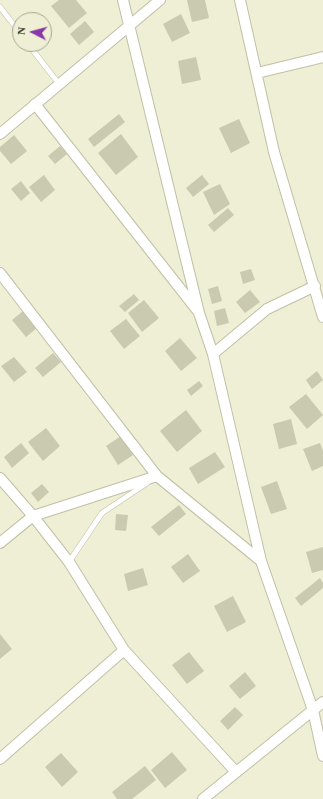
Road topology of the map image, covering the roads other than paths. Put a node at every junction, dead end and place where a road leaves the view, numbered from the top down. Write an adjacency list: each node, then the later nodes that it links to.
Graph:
1 (123, 0): 6 (street)
2 (160, 0): 6 (street)
3 (240, 0): 9 (street)
4 (0, 7): 5 (lane)
5 (12, 23)
6 (130, 24): 10 (street); 15 (street)
7 (34, 52): 10 (lane)
8 (323, 56): 9 (street)
9 (257, 73): 14 (street)
10 (59, 84): 11 (street)
11 (35, 104): 12 (street); 15 (street)
12 (0, 134)
13 (0, 273): 18 (street)
14 (315, 286): 16 (street); 17 (street)
15 (199, 313): 17 (street)
16 (323, 317)
17 (213, 354): 22 (street)
18 (157, 476): 20 (street); 22 (street); 23 (lane)
19 (0, 478): 20 (street)
20 (33, 516): 21 (street); 23 (street)
21 (0, 543)
22 (261, 561): 26 (street)
23 (69, 562): 24 (street)
24 (124, 650): 28 (street); 29 (street)
25 (323, 702): 26 (street)
26 (313, 710): 27 (street); 29 (street)
27 (323, 756)
28 (0, 759)
29 (236, 772): 30 (street)
30 (203, 799)

